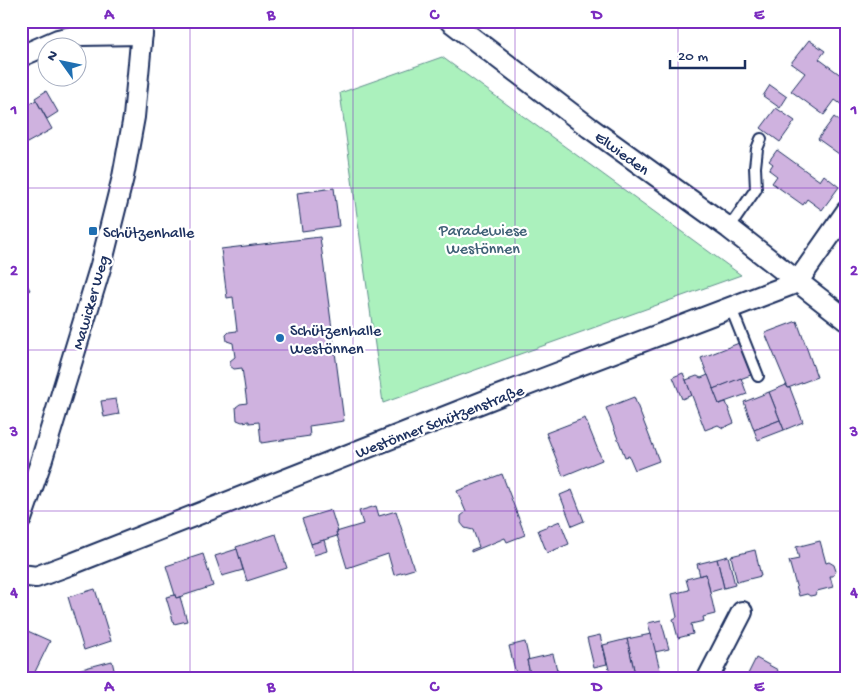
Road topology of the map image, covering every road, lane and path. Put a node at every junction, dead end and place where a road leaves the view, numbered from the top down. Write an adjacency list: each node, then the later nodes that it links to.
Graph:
1 (450, 21): 6 (street, Elwieden)
2 (143, 28): 3 (street); 11 (street, Mawicker Weg)
3 (21, 56)
4 (761, 139): 6 (lane)
5 (847, 211): 7 (street)
6 (729, 228): 7 (street, Elwieden)
7 (798, 281): 8 (street, Westönner Schützenstraße); 9 (street)
8 (731, 308): 10 (lane); 12 (street, Westönner Schützenstraße)
9 (847, 320)
10 (758, 376)
11 (21, 519)
12 (21, 575)
13 (742, 612): 14 (street)
14 (708, 678)

